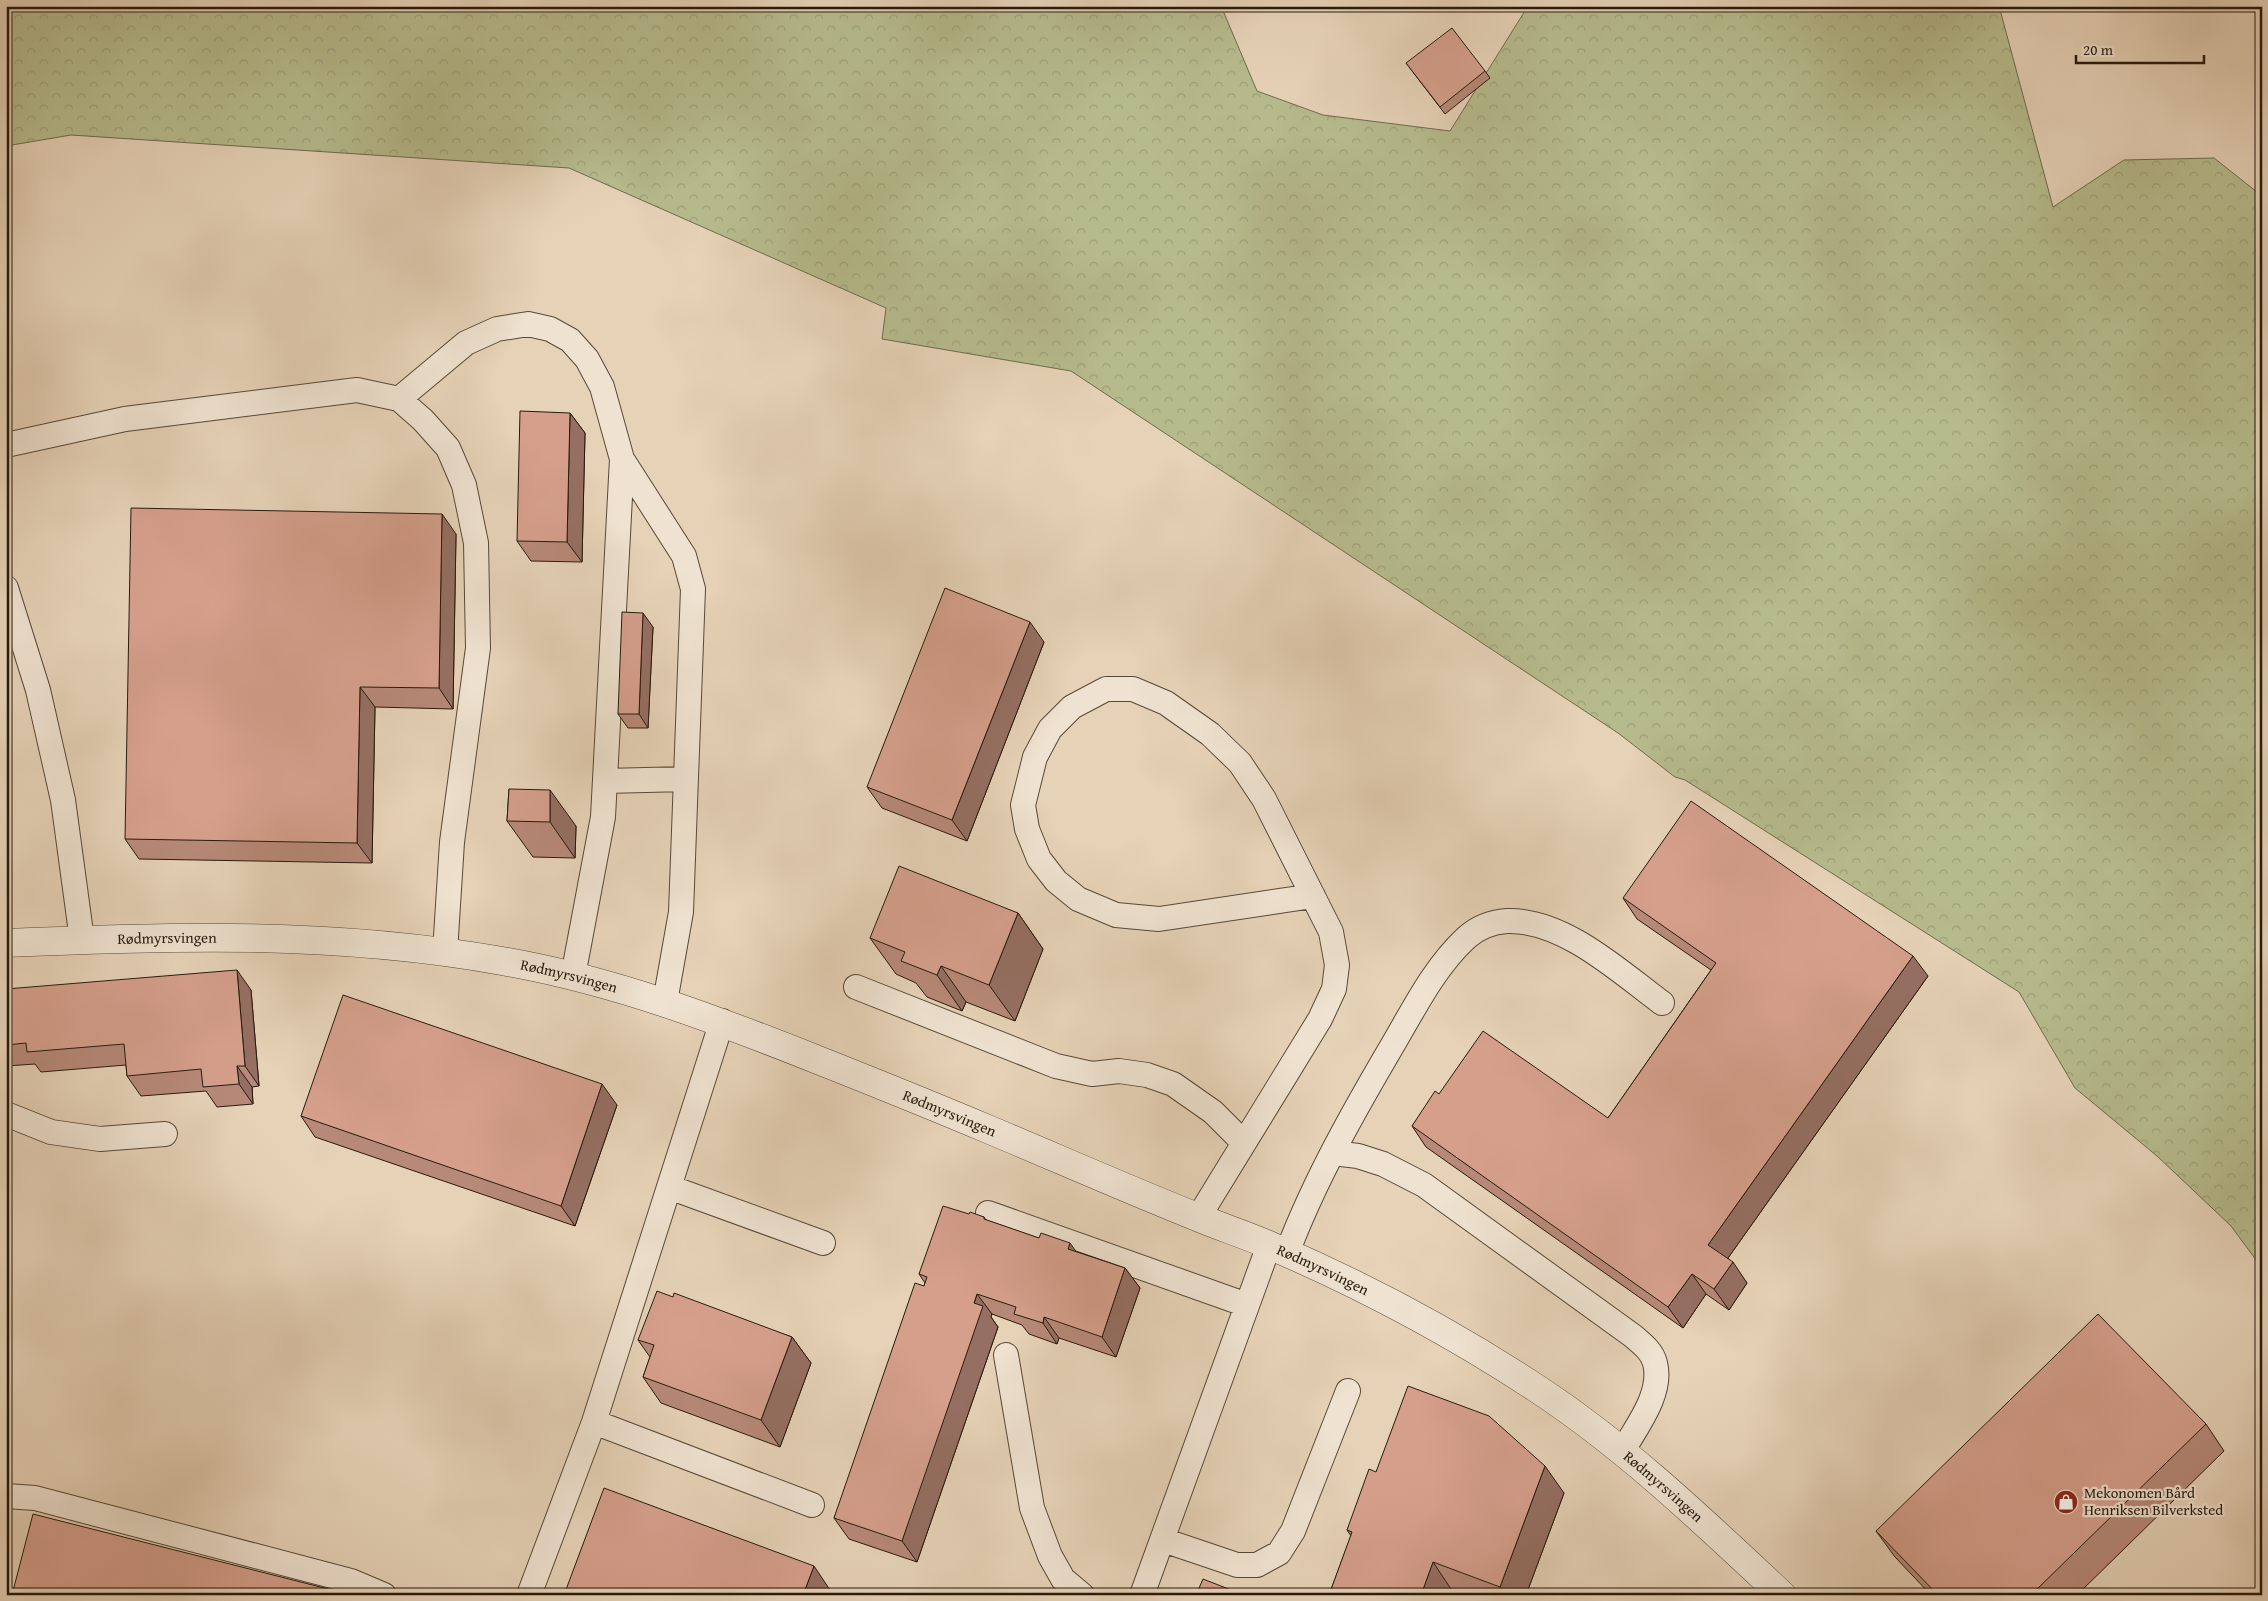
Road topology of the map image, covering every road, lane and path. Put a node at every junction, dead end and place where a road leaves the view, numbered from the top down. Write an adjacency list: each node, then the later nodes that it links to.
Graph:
1 (399, 399): 2 (lane); 3 (lane); 10 (lane)
2 (6, 445)
3 (622, 459): 5 (lane); 6 (lane)
4 (6, 588): 8 (lane)
5 (686, 779): 6 (lane); 13 (lane)
6 (605, 782): 11 (lane)
7 (1313, 896): 7 (lane); 18 (lane)
8 (82, 940): 9 (street, Rødmyrsvingen); 10 (street, Rødmyrsvingen)
9 (6, 943)
10 (446, 952): 11 (street, Rødmyrsvingen)
11 (573, 976): 13 (street, Rødmyrsvingen)
12 (856, 987): 18 (lane)
13 (665, 1002): 15 (street, Rødmyrsvingen)
14 (1662, 1002): 19 (lane)
15 (722, 1021): 20 (lane); 22 (street, Rødmyrsvingen)
16 (6, 1114): 17 (lane)
17 (165, 1134)
18 (1244, 1143): 22 (lane)
19 (1333, 1153): 24 (lane); 29 (lane)
20 (669, 1187): 23 (lane); 28 (lane)
21 (988, 1213): 25 (lane)
22 (1198, 1218): 24 (street, Rødmyrsvingen)
23 (823, 1243)
24 (1278, 1249): 25 (lane); 29 (street, Rødmyrsvingen)
25 (1247, 1305): 32 (lane)
26 (1006, 1355): 35 (lane)
27 (1348, 1391): 32 (lane)
28 (594, 1422): 31 (lane); 34 (lane)
29 (1622, 1452): 37 (street, Rødmyrsvingen)
30 (6, 1496): 33 (lane)
31 (812, 1505)
32 (1163, 1540): 36 (lane)
33 (384, 1595)
34 (529, 1595)
35 (1082, 1595)
36 (1142, 1595)
37 (1782, 1595)

